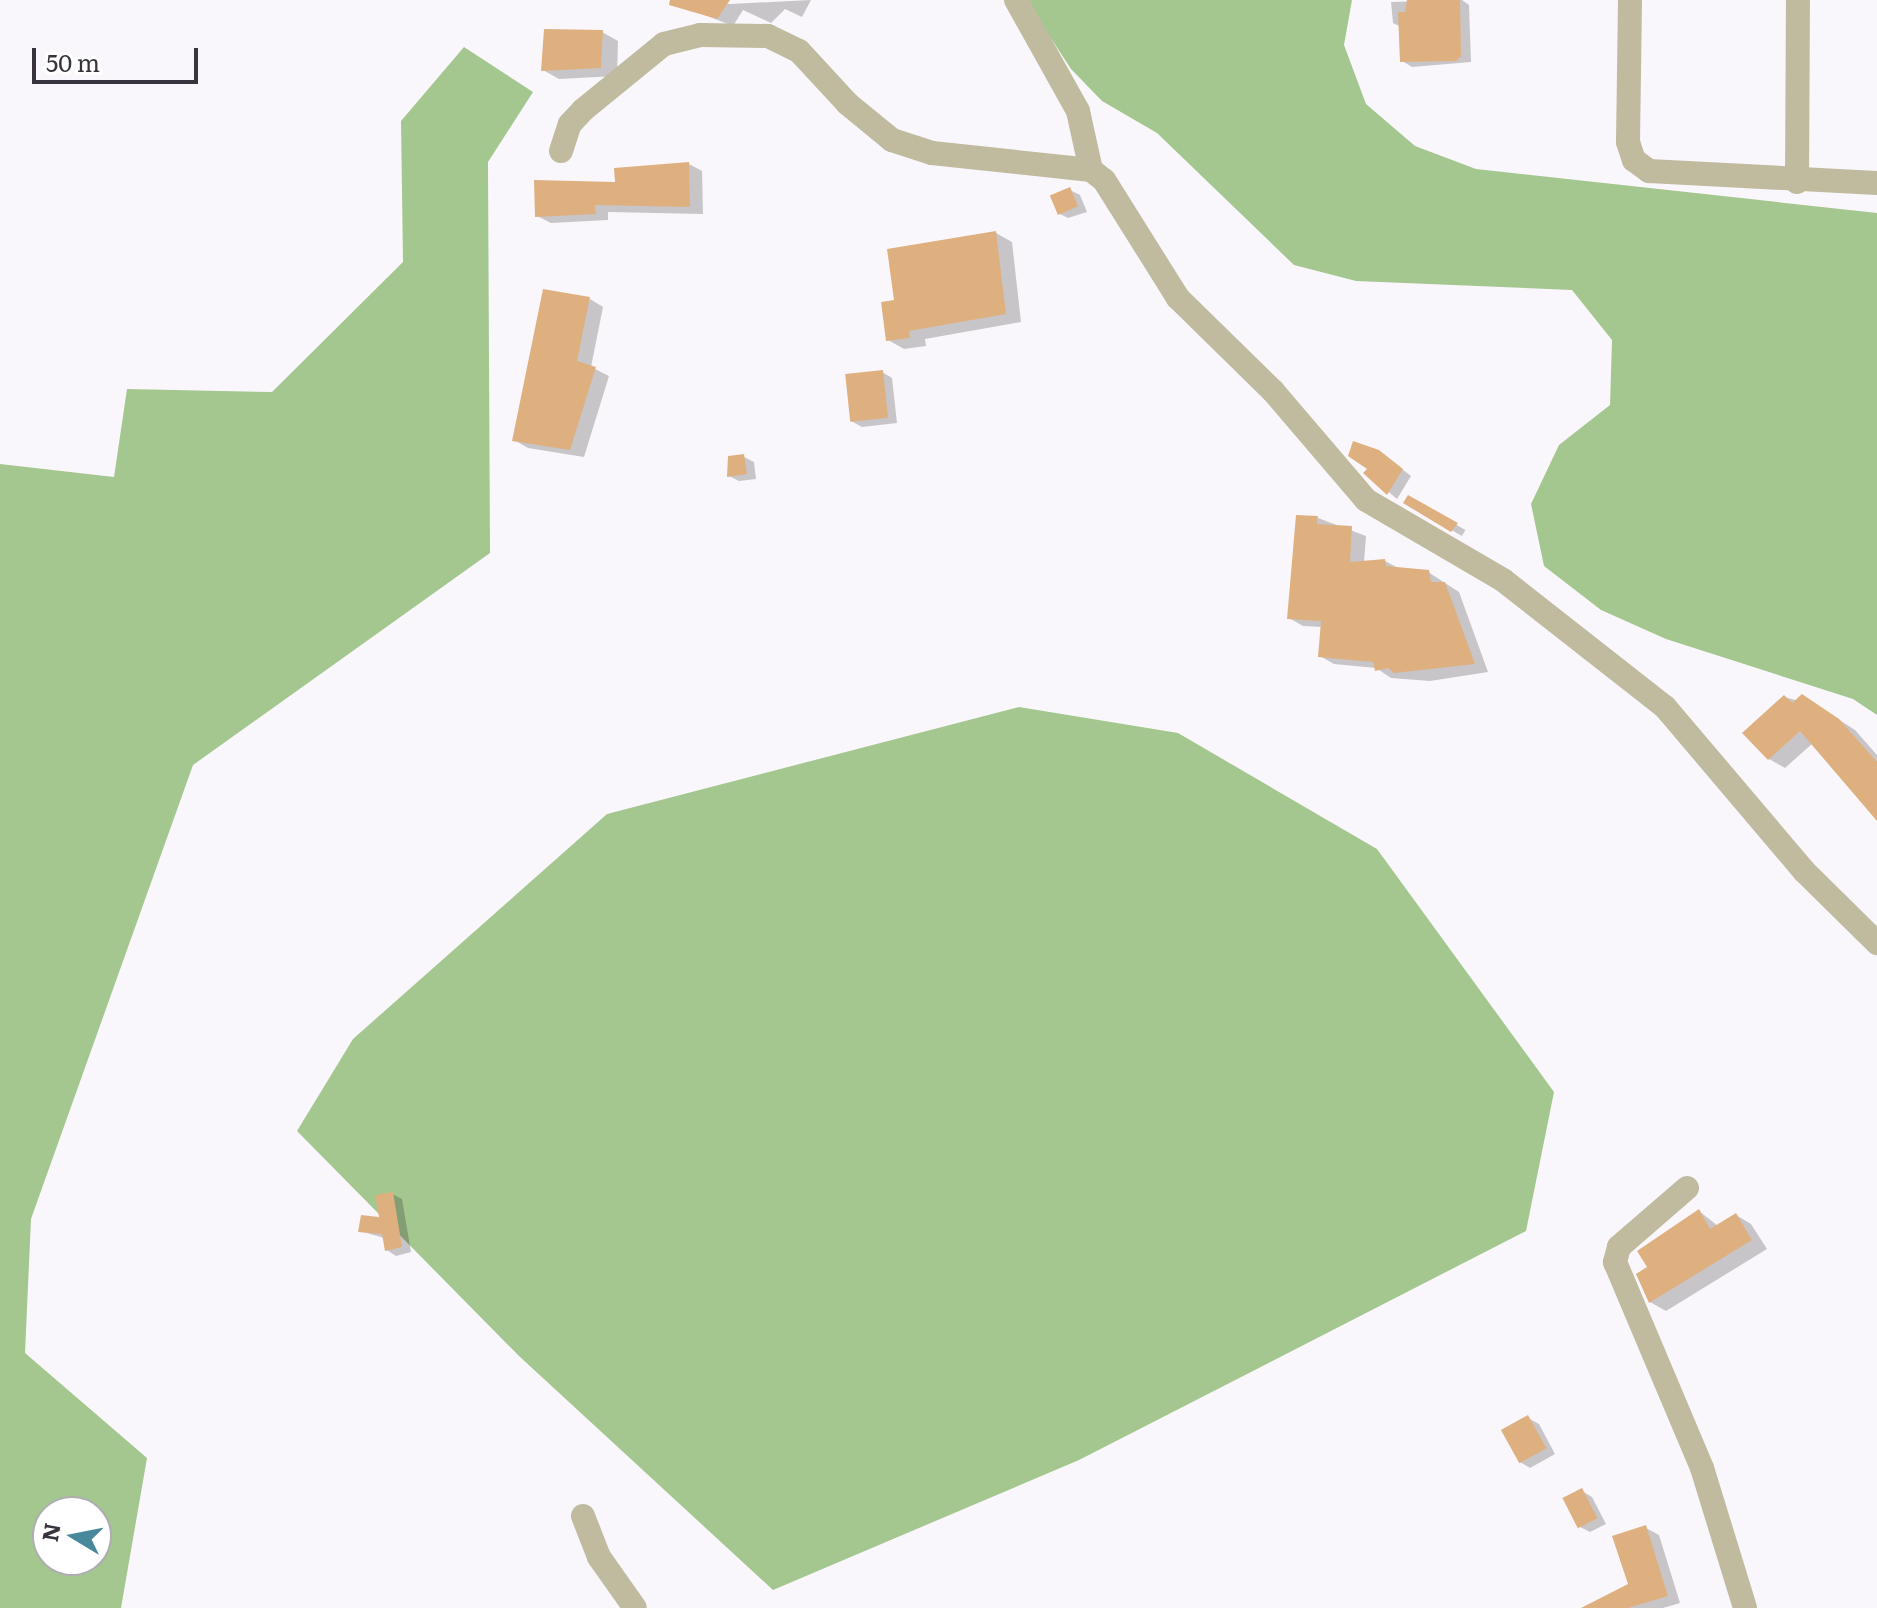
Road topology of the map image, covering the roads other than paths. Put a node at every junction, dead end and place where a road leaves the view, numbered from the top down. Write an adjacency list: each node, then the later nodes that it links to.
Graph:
1 (1016, 0): 5 (street)
2 (1630, 0): 6 (street)
3 (1798, 0): 6 (street)
4 (561, 151): 5 (street)
5 (1091, 170): 8 (street)
6 (1797, 182): 7 (street)
7 (1877, 183)
8 (1877, 943)
9 (1687, 1188): 12 (street)
10 (583, 1516): 11 (street)
11 (635, 1608)
12 (1745, 1608)

